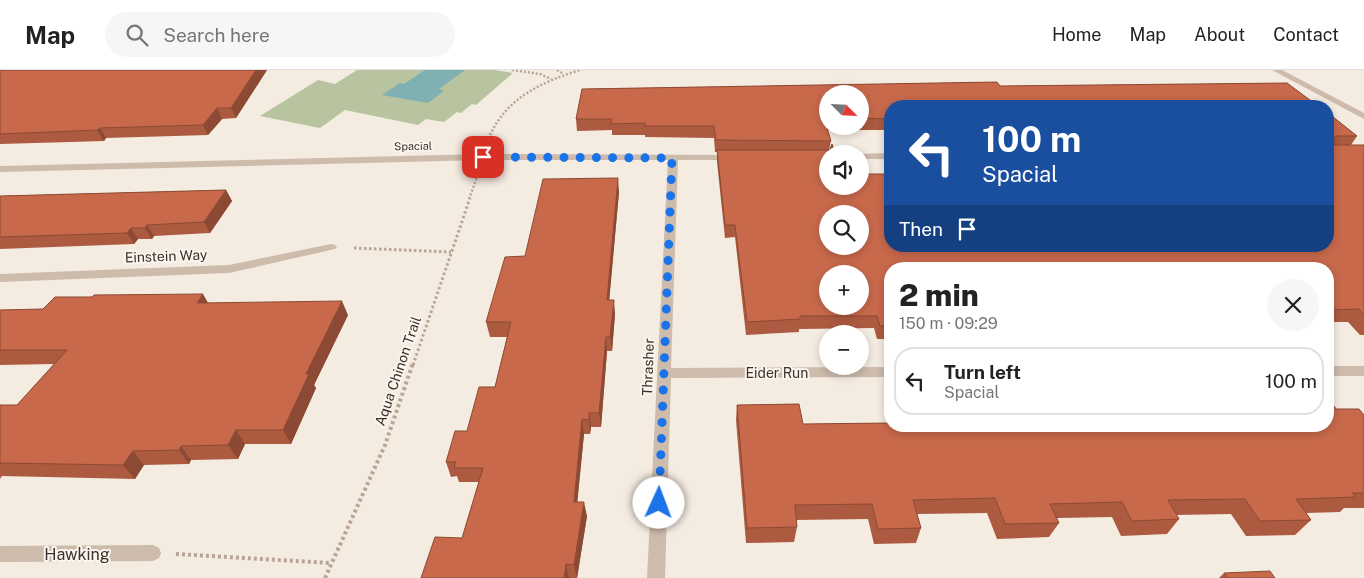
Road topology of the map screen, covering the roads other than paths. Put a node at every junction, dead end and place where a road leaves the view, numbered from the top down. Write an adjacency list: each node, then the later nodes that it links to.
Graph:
1 (1276, 70): 2 (street)
2 (1333, 100)
3 (1334, 100): 4 (street)
4 (1364, 116)
5 (869, 156): 6 (street)
6 (884, 156)
7 (740, 157): 8 (street, Spacial)
8 (672, 158): 9 (street, Spacial); 15 (street, Thrasher)
9 (0, 169)
10 (331, 248): 11 (street, Einstein Way)
11 (0, 278)
12 (1334, 371): 13 (street)
13 (1364, 371)
14 (884, 372): 15 (street, Eider Run)
15 (664, 373): 18 (street, Thrasher)
16 (153, 553): 17 (street, Hawking)
17 (0, 554)
18 (656, 578)

